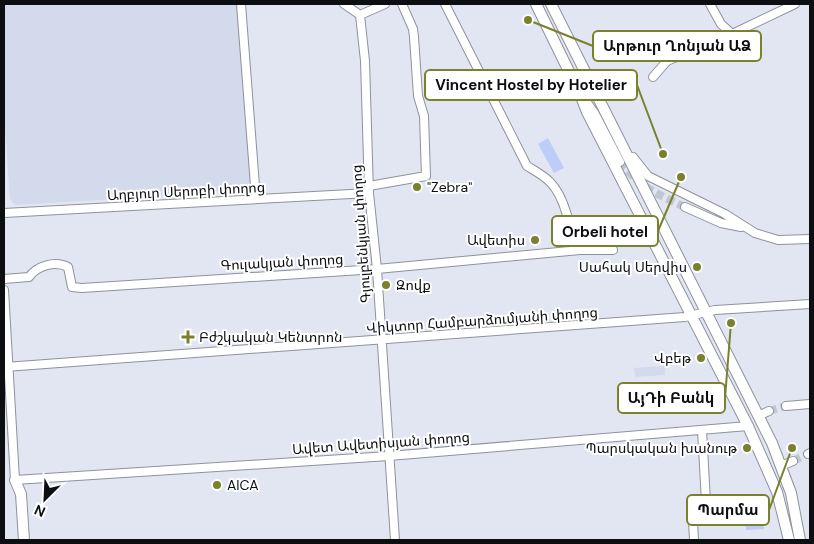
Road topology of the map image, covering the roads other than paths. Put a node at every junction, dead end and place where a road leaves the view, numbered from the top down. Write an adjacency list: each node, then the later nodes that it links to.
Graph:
1 (241, 4): 17 (street)
2 (344, 4): 10 (street)
3 (385, 4): 10 (street)
4 (402, 4): 16 (street, Աղբյուր Սերոբի փողոց)
5 (445, 4): 22 (street)
6 (536, 4): 13 (main road)
7 (551, 4): 14 (main road)
8 (710, 4): 11 (street)
9 (796, 4): 11 (street)
10 (360, 15): 16 (street, Գյուլբենկյան փողոց)
11 (732, 34): 12 (street)
12 (653, 77)
13 (580, 94): 15 (street); 30 (main road)
14 (610, 121): 20 (street); 29 (main road)
15 (620, 162)
16 (369, 190): 17 (street, Աղբյուր Սերոբի փողոց); 24 (street, Գյուլբենկյան փողոց)
17 (256, 199): 19 (street, Աղբյուր Սերոբի փողոց)
18 (685, 207): 20 (street)
19 (4, 213)
20 (746, 228): 21 (street)
21 (810, 239)
22 (573, 250): 23 (street, Գուլակյան փողոց); 24 (street, Գուլակյան փողոց)
23 (613, 250)
24 (377, 269): 25 (street, Գուլակյան փողոց); 31 (street, Գյուլբենկյան փողոց)
25 (4, 279)
26 (4, 290): 27 (street)
27 (4, 295): 32 (street)
28 (810, 304): 29 (street, Վիկտոր Համբարձումյանի փողոց)
29 (706, 312): 30 (street, Վիկտոր Համբարձումյանի փողոց); 36 (main road)
30 (693, 315): 31 (street, Վիկտոր Համբարձումյանի փողոց); 37 (main road)
31 (381, 340): 32 (street, Վիկտոր Համբարձումյանի փողոց); 39 (street, Գյուլբենկյան փողոց)
32 (6, 367): 42 (street)
33 (810, 404): 34 (street)
34 (786, 406)
35 (769, 411): 36 (street)
36 (758, 416): 41 (main road)
37 (748, 426): 38 (street, Ավետ Ավետիսյան փողոց); 47 (main road)
38 (702, 430): 39 (street, Ավետ Ավետիսյան փողոց); 46 (street)
39 (389, 456): 42 (street, Ավետ Ավետիսյան փողոց); 45 (street, Գյուլբենկյան փողոց)
40 (793, 461): 41 (street)
41 (781, 466): 48 (main road)
42 (16, 480): 43 (main road); 44 (main road)
43 (18, 540)
44 (24, 540)
45 (395, 540)
46 (694, 540)
47 (790, 540)
48 (800, 540)

